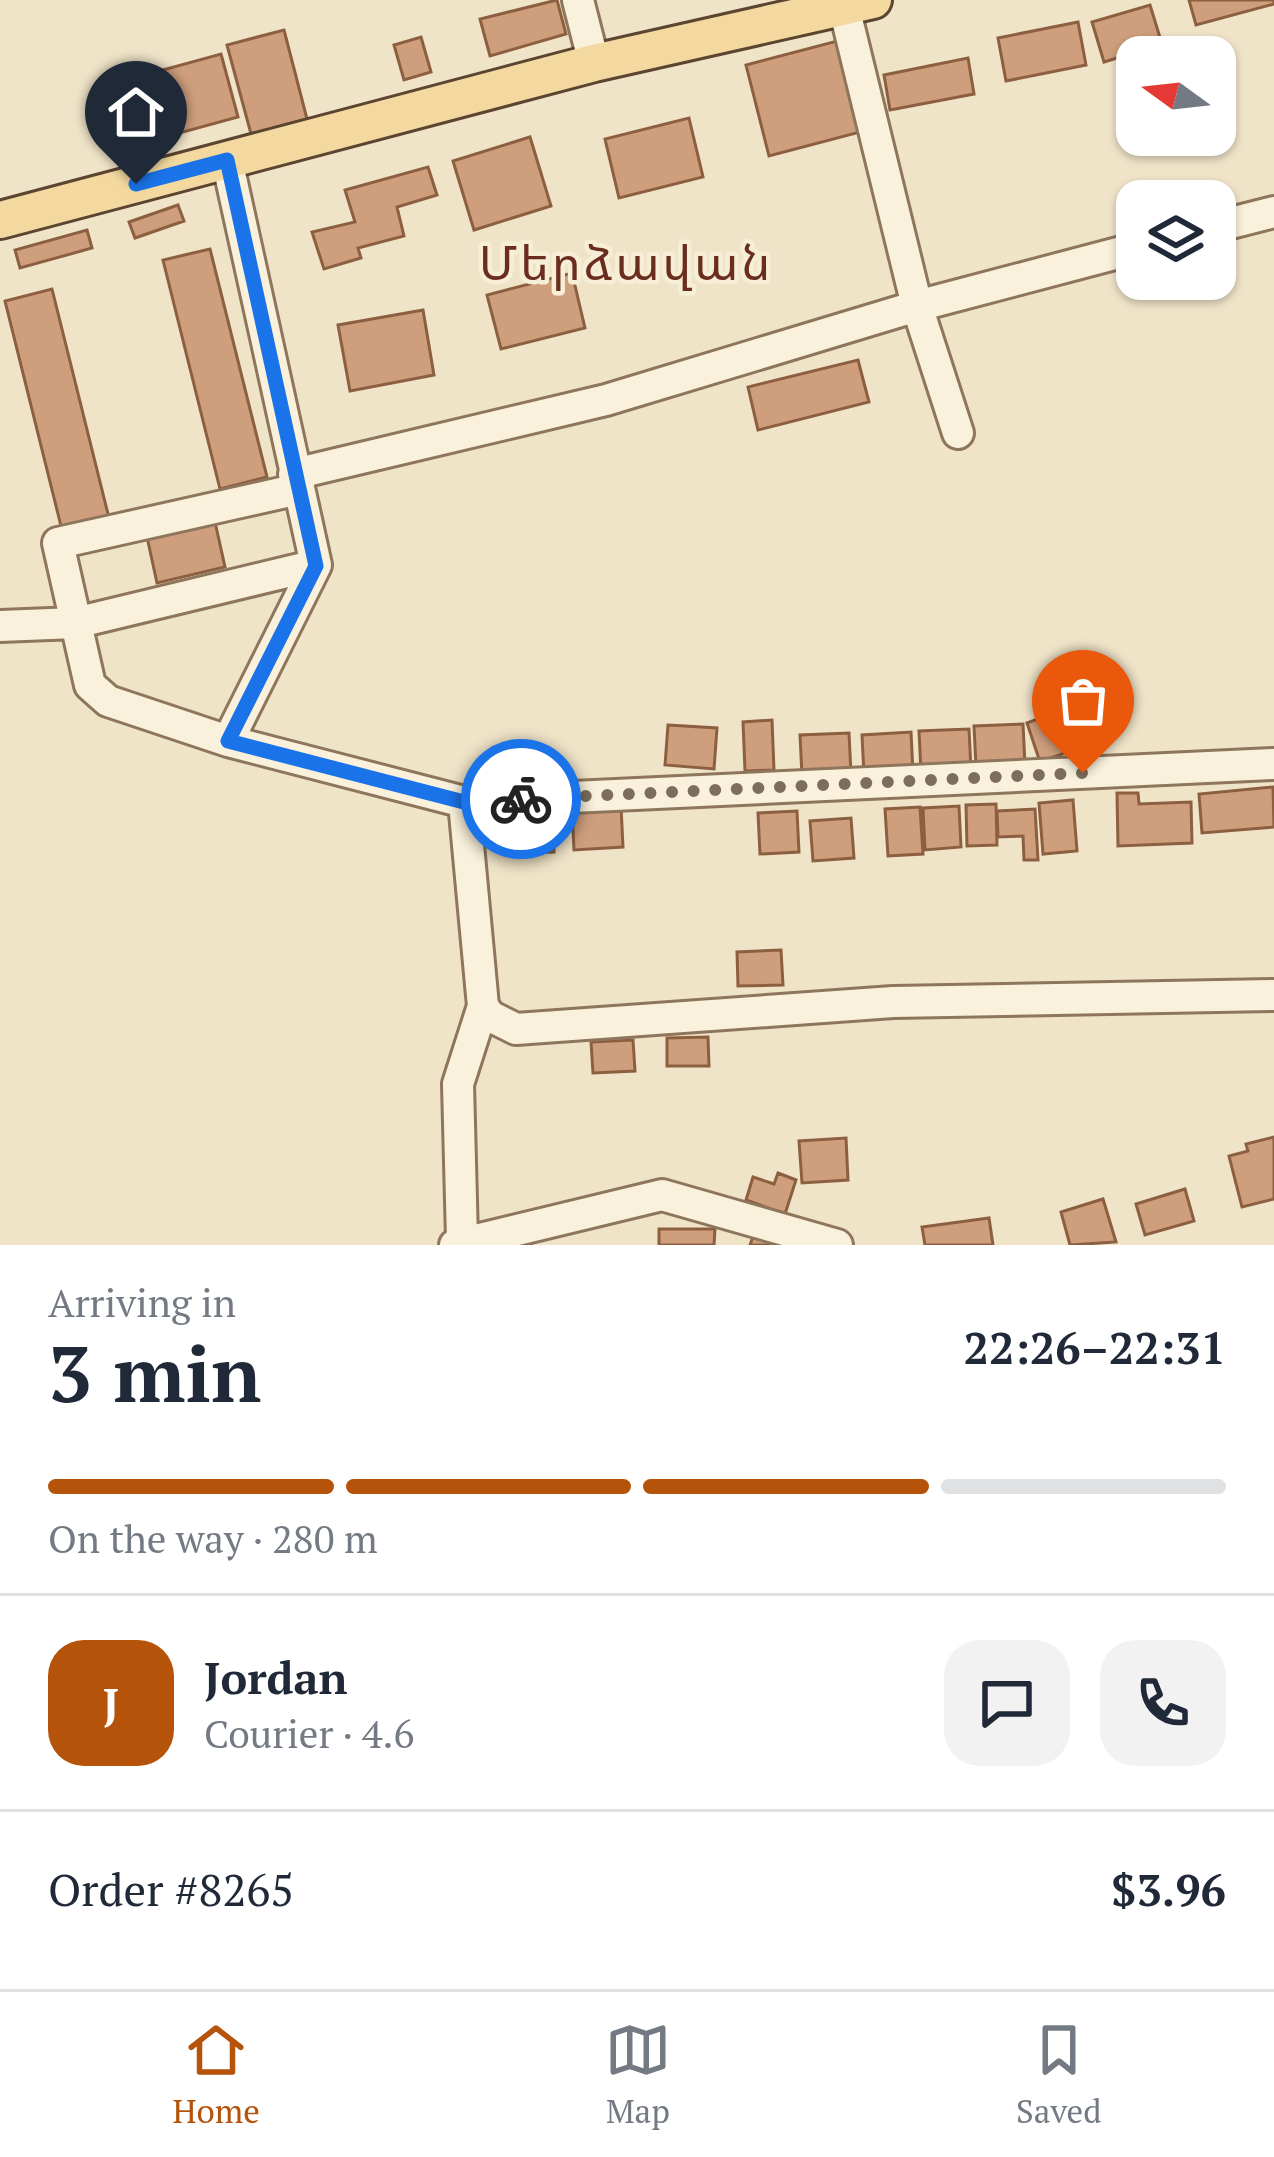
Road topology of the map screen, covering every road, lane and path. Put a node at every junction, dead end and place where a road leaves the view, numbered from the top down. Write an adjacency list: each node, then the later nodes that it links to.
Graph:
1 (578, 0): 3 (street)
2 (859, 3): 3 (main road); 9 (street)
3 (594, 63): 4 (main road)
4 (227, 160): 6 (main road); 11 (street)
5 (1274, 212): 7 (street)
6 (0, 220)
7 (1236, 222)
8 (1116, 253): 9 (street)
9 (917, 305): 10 (street); 11 (street)
10 (958, 434)
11 (297, 482): 12 (street); 13 (street)
12 (316, 566): 13 (street); 15 (street)
13 (75, 623): 14 (street); 15 (street)
14 (0, 626)
15 (228, 741): 17 (street)
16 (1274, 764): 17 (street)
17 (464, 802): 19 (street)
18 (1274, 995): 19 (street)
19 (483, 1006): 20 (street)
20 (459, 1242): 21 (street)
21 (837, 1245)

